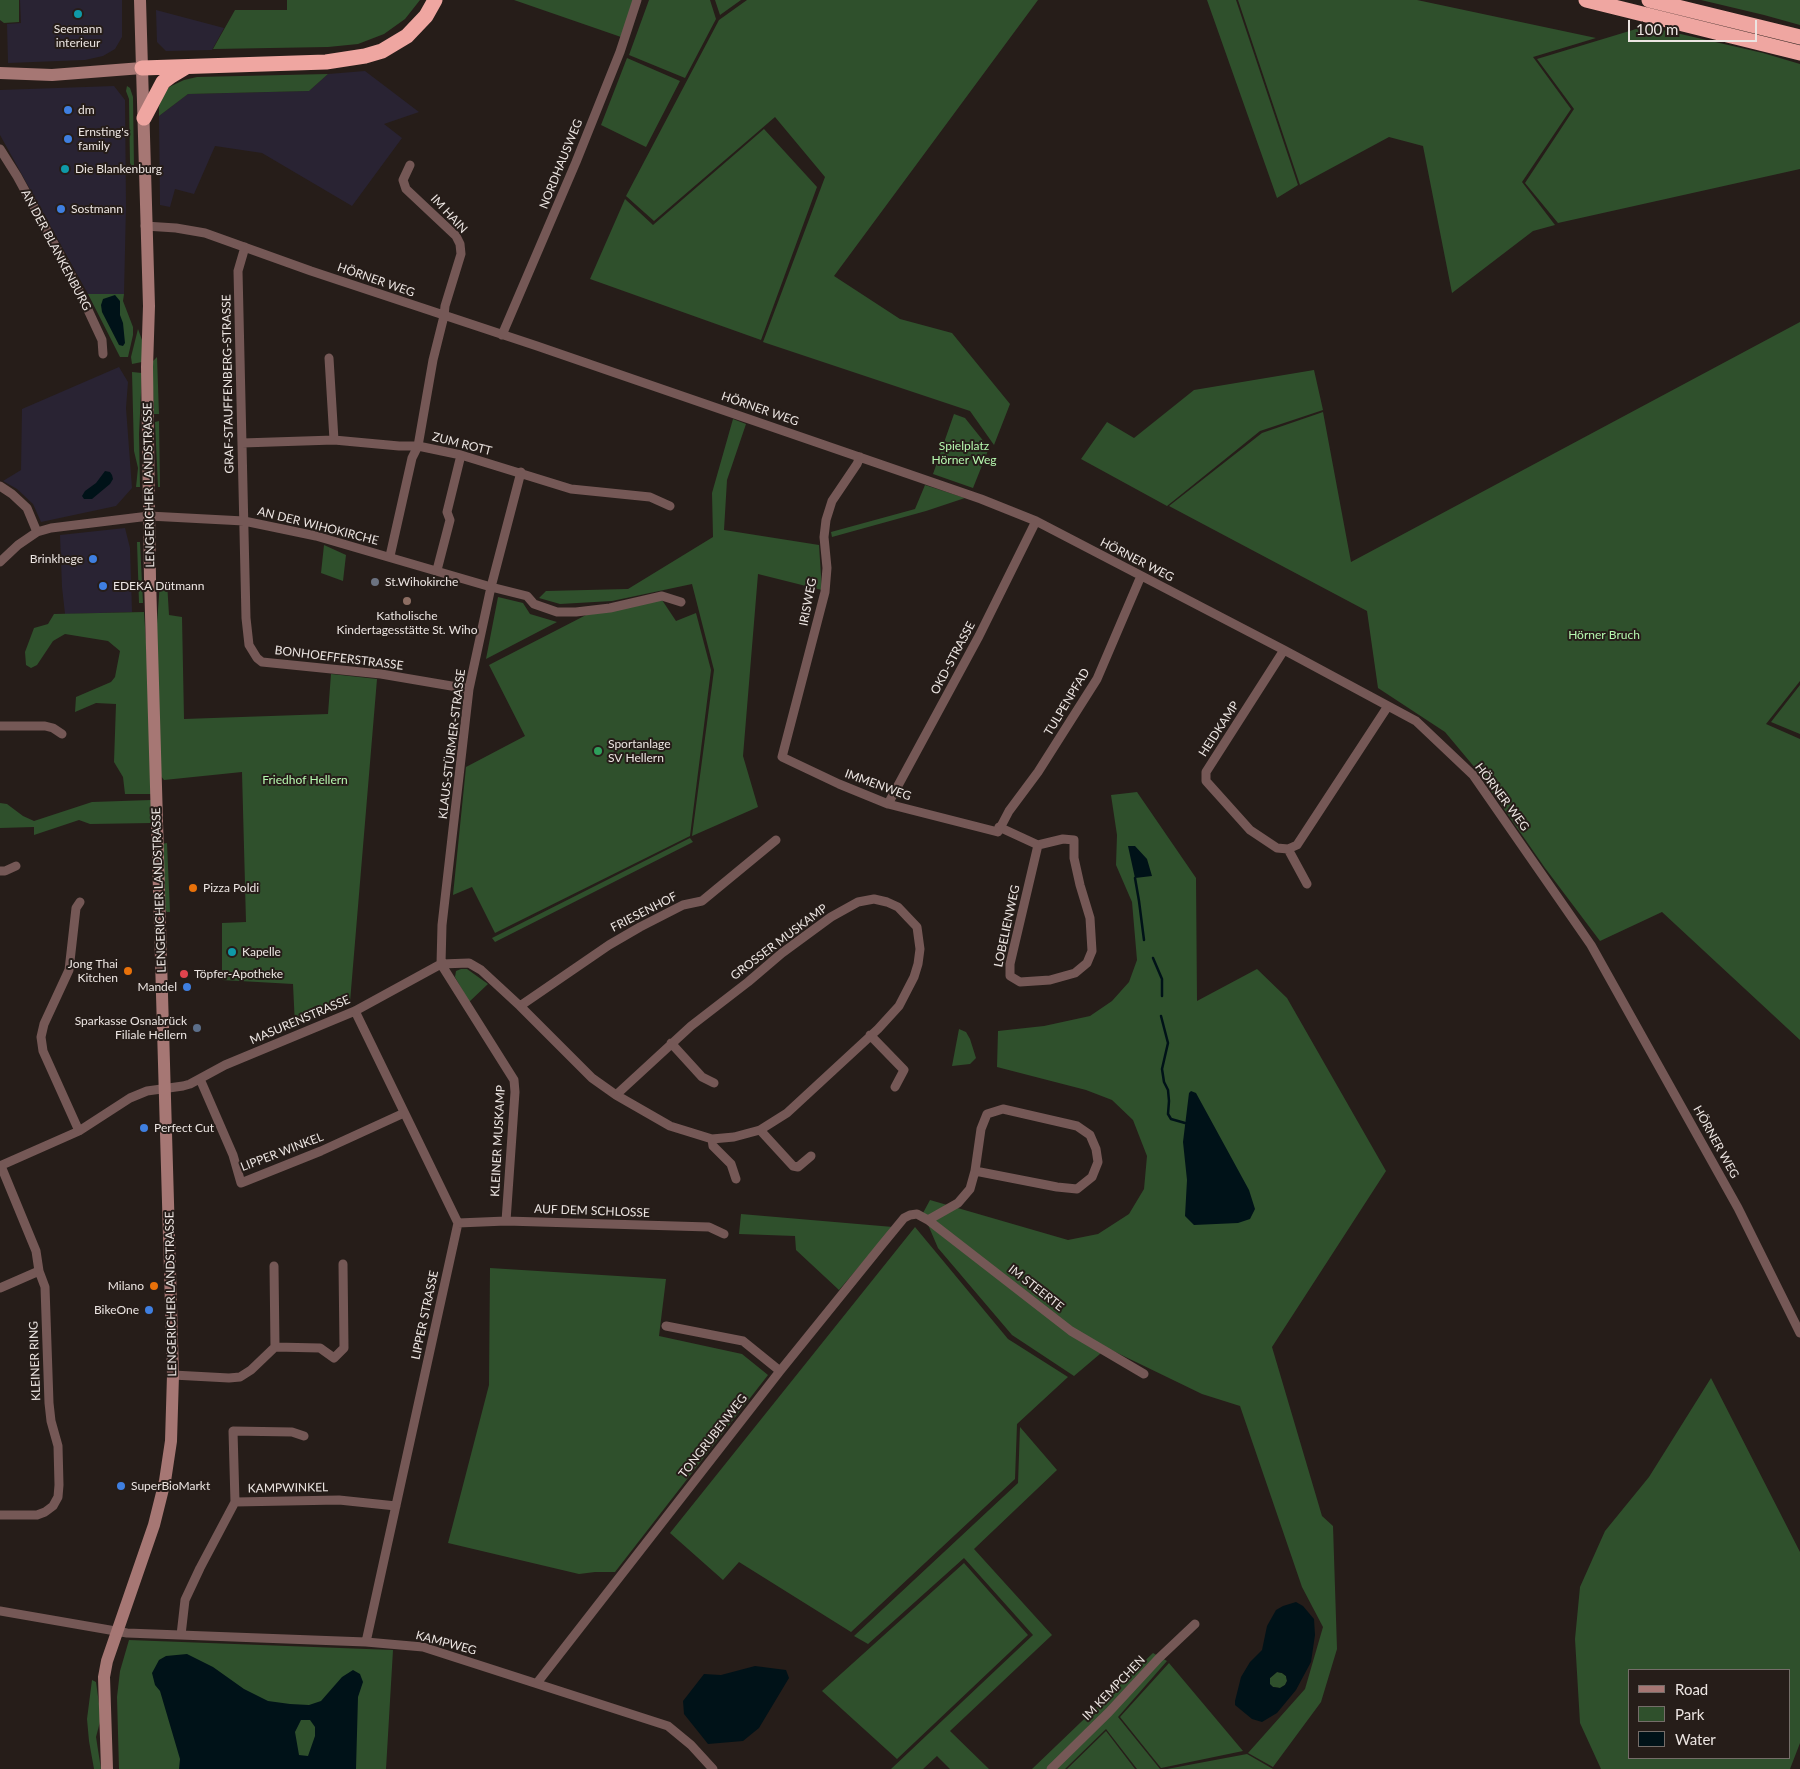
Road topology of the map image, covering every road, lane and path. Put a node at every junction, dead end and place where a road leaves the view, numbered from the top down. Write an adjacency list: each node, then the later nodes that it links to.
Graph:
1 (140, 0): 9 (main road, LENGERICHER LANDSTRASSE)
2 (435, 0): 8 (highway)
3 (637, 0): 17 (street, NORDHAUSWEG)
4 (1586, 0): 7 (highway)
5 (1649, 0): 6 (highway)
6 (1800, 37)
7 (1800, 53)
8 (191, 66): 9 (highway); 11 (highway)
9 (142, 68): 10 (main road); 11 (main road, LENGERICHER LANDSTRASSE)
10 (0, 73)
11 (144, 118): 14 (main road, LENGERICHER LANDSTRASSE)
12 (0, 148): 18 (street, AN DER BLANKENBURG)
13 (410, 165): 16 (street, IM HAIN)
14 (145, 226): 15 (street, HÖRNER WEG); 28 (main road, LENGERICHER LANDSTRASSE)
15 (245, 247): 16 (street, HÖRNER WEG); 21 (street, GRAF-STAUFFENBERG-STRASSE)
16 (444, 316): 17 (street, HÖRNER WEG); 22 (street, AN DER WIHOKIRCHE)
17 (502, 335): 24 (street, HÖRNER WEG)
18 (103, 354)
19 (330, 358): 20 (street)
20 (334, 440): 21 (street, ZUM ROTT); 22 (street, ZUM ROTT)
21 (242, 443): 29 (street, GRAF-STAUFFENBERG-STRASSE)
22 (418, 446): 23 (street, ZUM ROTT); 32 (street, AN DER WIHOKIRCHE)
23 (461, 455): 25 (street, ZUM ROTT); 34 (street)
24 (860, 457): 30 (street, HÖRNER WEG); 43 (street, IRISWEG)
25 (521, 472): 27 (street, ZUM ROTT); 36 (street, KLAUS-STÜRMER-STRASSE)
26 (0, 486): 31 (street)
27 (670, 506)
28 (149, 516): 29 (street, AN DER WIHOKIRCHE); 31 (street, AN DER WIHOKIRCHE); 61 (main road, LENGERICHER LANDSTRASSE)
29 (244, 520): 32 (street, AN DER WIHOKIRCHE); 39 (street, BONHOEFFERSTRASSE)
30 (1036, 522): 35 (street, HÖRNER WEG); 44 (street, OKD-STRASSE)
31 (37, 532): 33 (street)
32 (390, 556): 34 (street, AN DER WIHOKIRCHE)
33 (0, 562)
34 (437, 570): 36 (street, AN DER WIHOKIRCHE)
35 (1141, 576): 38 (street, HÖRNER WEG); 45 (street, TULPENPFAD)
36 (491, 587): 37 (street, AN DER WIHOKIRCHE); 39 (street, KLAUS-STÜRMER-STRASSE)
37 (681, 602)
38 (1284, 650): 40 (street, HÖRNER WEG); 48 (street, HEIDKAMP)
39 (469, 689): 53 (street, KLAUS-STÜRMER-STRASSE)
40 (1388, 706): 48 (street); 81 (street, HÖRNER WEG)
41 (0, 726): 42 (street)
42 (62, 734)
43 (782, 757): 44 (street, IMMENWEG)
44 (888, 804): 45 (street, IMMENWEG)
45 (999, 830): 47 (street)
46 (776, 840): 54 (street, FRIESENHOF)
47 (1038, 845): 47 (street, LOBELIENWEG)
48 (1288, 850): 51 (street)
49 (16, 866): 50 (street)
50 (0, 871)
51 (1307, 884)
52 (80, 902): 65 (street)
53 (440, 964): 54 (street, GROSSER MUSKAMP); 55 (street, MASURENSTRASSE); 73 (street, KLEINER MUSKAMP)
54 (520, 1006): 62 (street, GROSSER MUSKAMP)
55 (356, 1010): 58 (street, MASURENSTRASSE); 63 (street)
56 (870, 1035): 57 (street, GROSSER MUSKAMP); 60 (street); 64 (street, GROSSER MUSKAMP)
57 (671, 1043): 59 (street); 62 (street, GROSSER MUSKAMP)
58 (200, 1079): 61 (street, MASURENSTRASSE); 63 (street, LIPPER WINKEL)
59 (714, 1083)
60 (896, 1087)
61 (166, 1089): 65 (street, MASURENSTRASSE); 85 (main road, LENGERICHER LANDSTRASSE)
62 (616, 1095): 66 (street, GROSSER MUSKAMP)
63 (404, 1113): 74 (street)
64 (760, 1130): 66 (street, GROSSER MUSKAMP); 67 (street)
65 (78, 1131): 68 (street, MASURENSTRASSE)
66 (712, 1139): 70 (street)
67 (811, 1156)
68 (0, 1166): 78 (street, KLEINER RING)
69 (975, 1171): 69 (street); 72 (street)
70 (736, 1179)
71 (917, 1214): 72 (street, IM STEERTE); 83 (street, TONGRUBENWEG)
72 (928, 1220): 84 (street, IM STEERTE)
73 (506, 1221): 74 (street, AUF DEM SCHLOSSE); 75 (street, AUF DEM SCHLOSSE)
74 (458, 1223): 88 (street, LIPPER STRASSE)
75 (724, 1234)
76 (343, 1264): 82 (street)
77 (274, 1266): 82 (street)
78 (39, 1271): 79 (street); 89 (street, KLEINER RING)
79 (0, 1288)
80 (666, 1326): 83 (street)
81 (1800, 1333)
82 (275, 1347): 85 (street)
83 (780, 1371): 95 (street, TONGRUBENWEG)
84 (1144, 1374)
85 (173, 1375): 92 (main road, LENGERICHER LANDSTRASSE)
86 (304, 1436): 87 (street)
87 (235, 1502): 88 (street, KAMPWINKEL); 93 (street, KAMPWINKEL)
88 (396, 1506): 94 (street, LIPPER STRASSE)
89 (0, 1516)
90 (0, 1610): 92 (street, KAMPWEG)
91 (1195, 1624): 98 (street, IM KEMPCHEN)
92 (116, 1632): 93 (street, KAMPWEG); 96 (main road, LENGERICHER LANDSTRASSE)
93 (181, 1635): 94 (street, KAMPWEG)
94 (366, 1642): 95 (street, KAMPWEG)
95 (537, 1683): 97 (street, KAMPWEG)
96 (107, 1769)
97 (713, 1769)
98 (1051, 1769)

